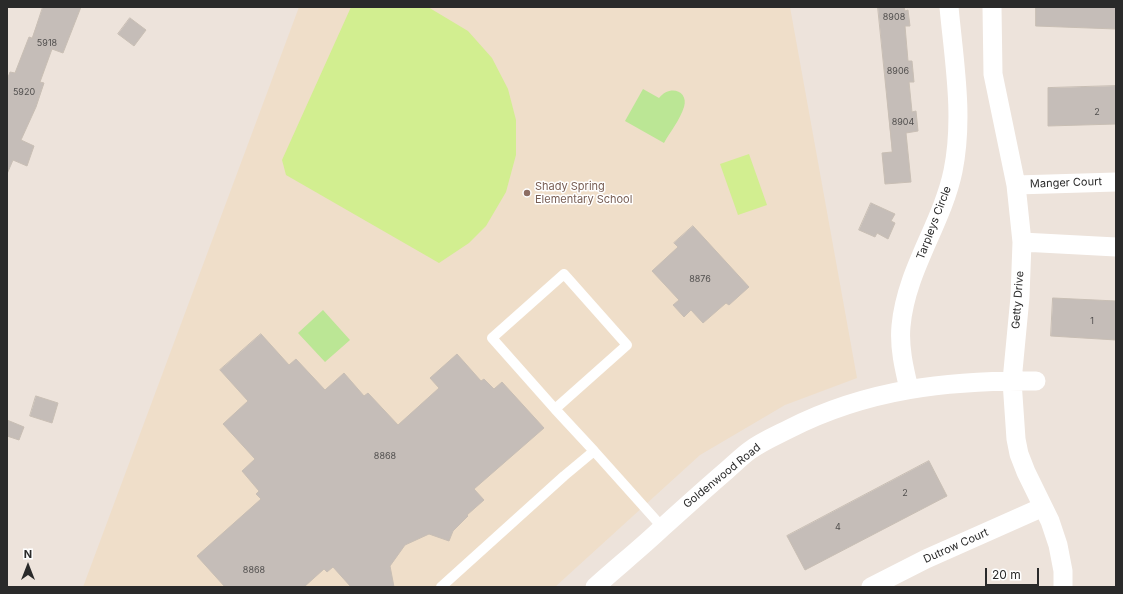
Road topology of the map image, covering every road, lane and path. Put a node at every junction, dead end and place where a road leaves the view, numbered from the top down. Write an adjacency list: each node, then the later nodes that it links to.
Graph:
1 (949, 7): 9 (street, Tarpleys Circle)
2 (992, 7): 4 (street, Getty Drive)
3 (1116, 182): 4 (street, Manger Court)
4 (1016, 185): 5 (street, Getty Drive)
5 (1022, 242): 6 (street); 7 (street, Getty Drive)
6 (1116, 247)
7 (1012, 381): 8 (street, Goldenwood Road); 9 (street, Goldenwood Road); 12 (street, Getty Drive)
8 (1036, 381)
9 (908, 389): 13 (street, Goldenwood Road)
10 (556, 409): 10 (lane); 11 (lane)
11 (594, 451): 13 (lane); 14 (lane)
12 (1043, 507): 16 (street, Dutrow Court); 17 (street, Getty Drive)
13 (663, 528): 15 (street, Goldenwood Road)
14 (441, 587)
15 (594, 587)
16 (871, 587)
17 (1063, 587)

